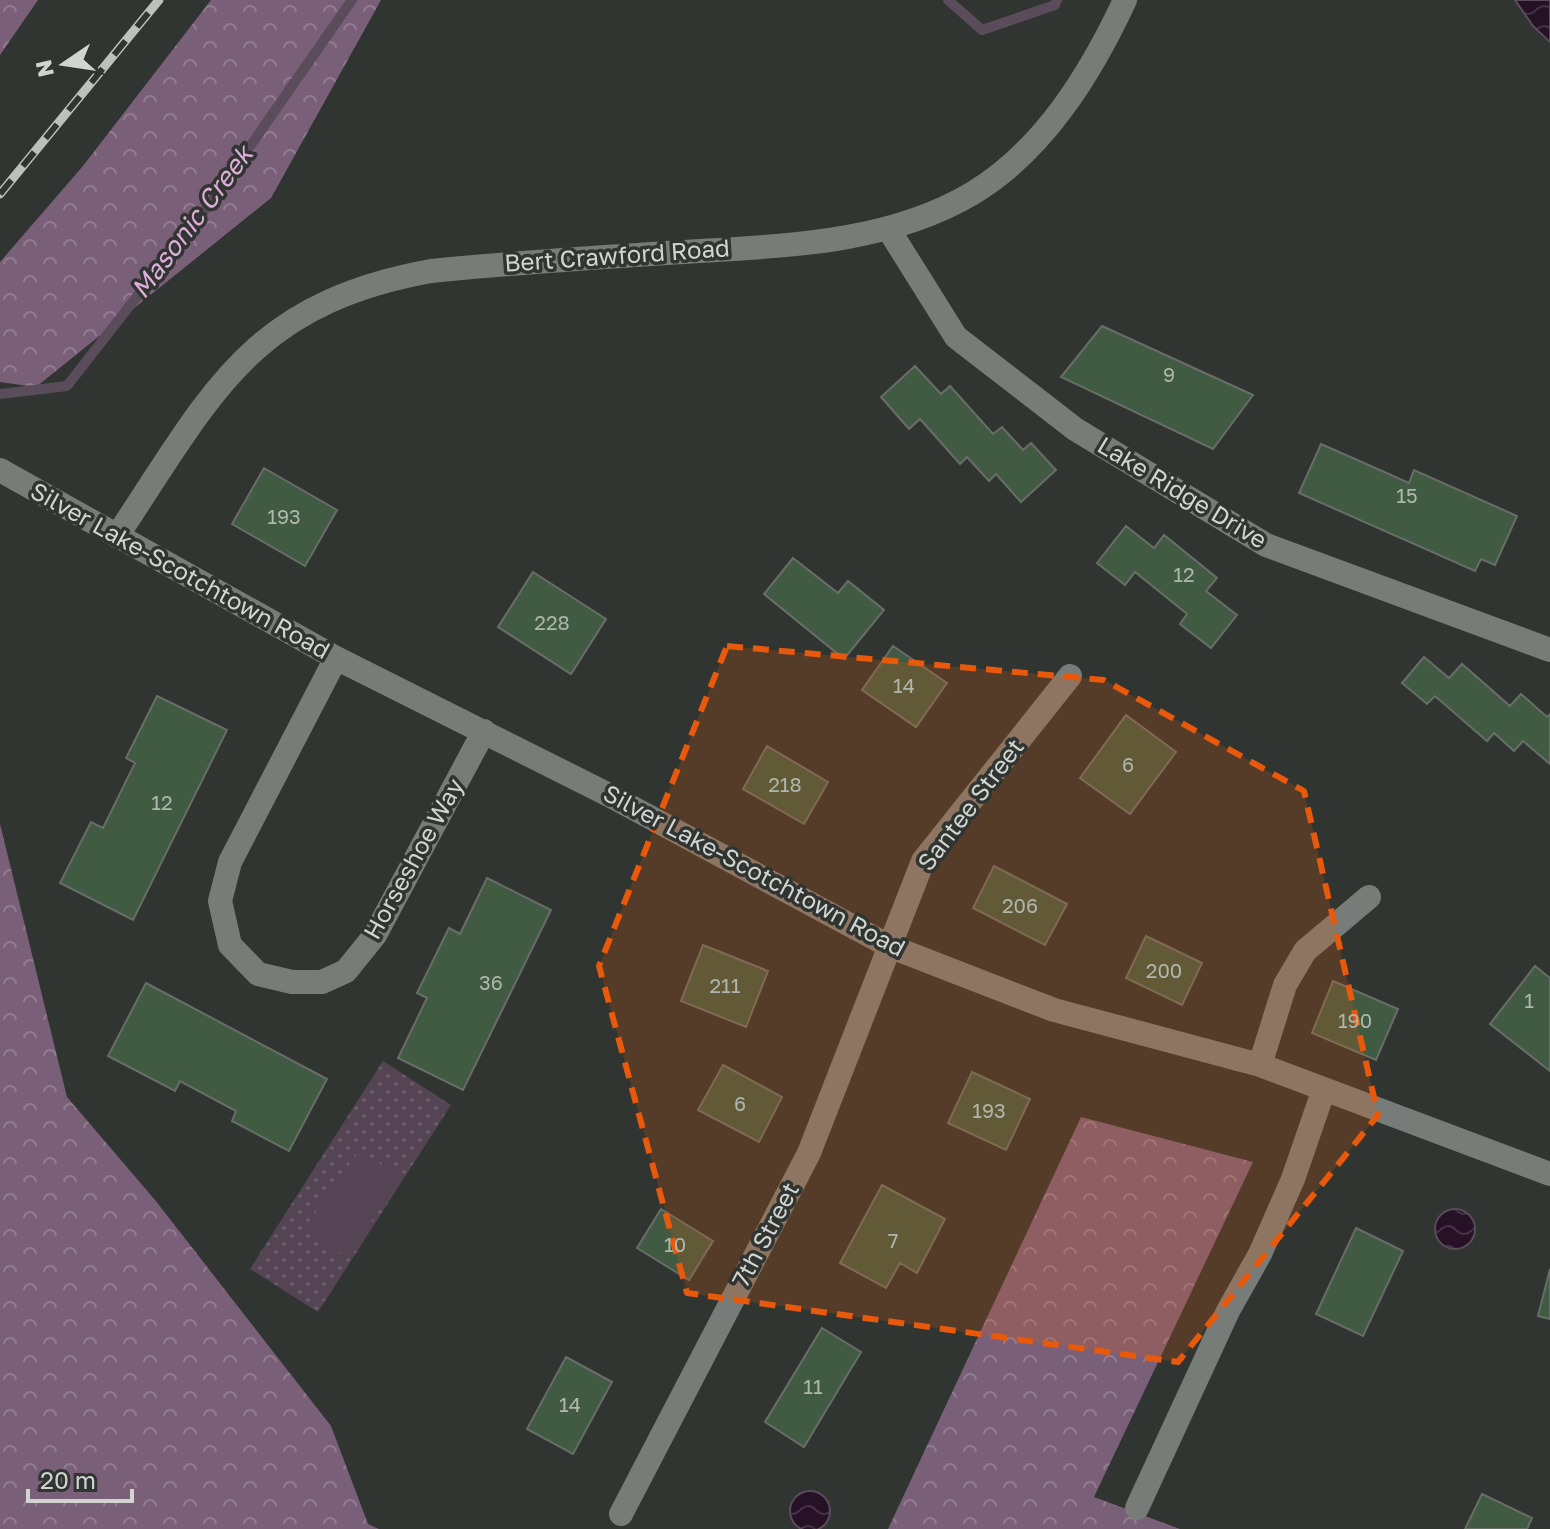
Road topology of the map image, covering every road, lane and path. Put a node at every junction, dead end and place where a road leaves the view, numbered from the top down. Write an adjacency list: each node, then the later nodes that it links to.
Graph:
1 (1125, 0): 2 (street, Bert Crawford Road)
2 (889, 230): 4 (street, Bert Crawford Road); 5 (street, Lake Ridge Drive)
3 (0, 470): 4 (street, Silver Lake-Scotchtown Road)
4 (117, 536): 6 (street, Silver Lake-Scotchtown Road)
5 (1550, 650)
6 (336, 658): 8 (street, Silver Lake-Scotchtown Road); 8 (street, Horseshoe Way)
7 (1070, 676): 10 (street, Santee Street)
8 (484, 731): 10 (street, Silver Lake-Scotchtown Road)
9 (1369, 897): 11 (street)
10 (889, 946): 11 (street, Silver Lake-Scotchtown Road); 15 (street, 7th Street)
11 (1260, 1065): 12 (street, Silver Lake-Scotchtown Road)
12 (1324, 1089): 13 (street, Silver Lake-Scotchtown Road); 14 (street)
13 (1550, 1174)
14 (1137, 1508)
15 (621, 1514)

